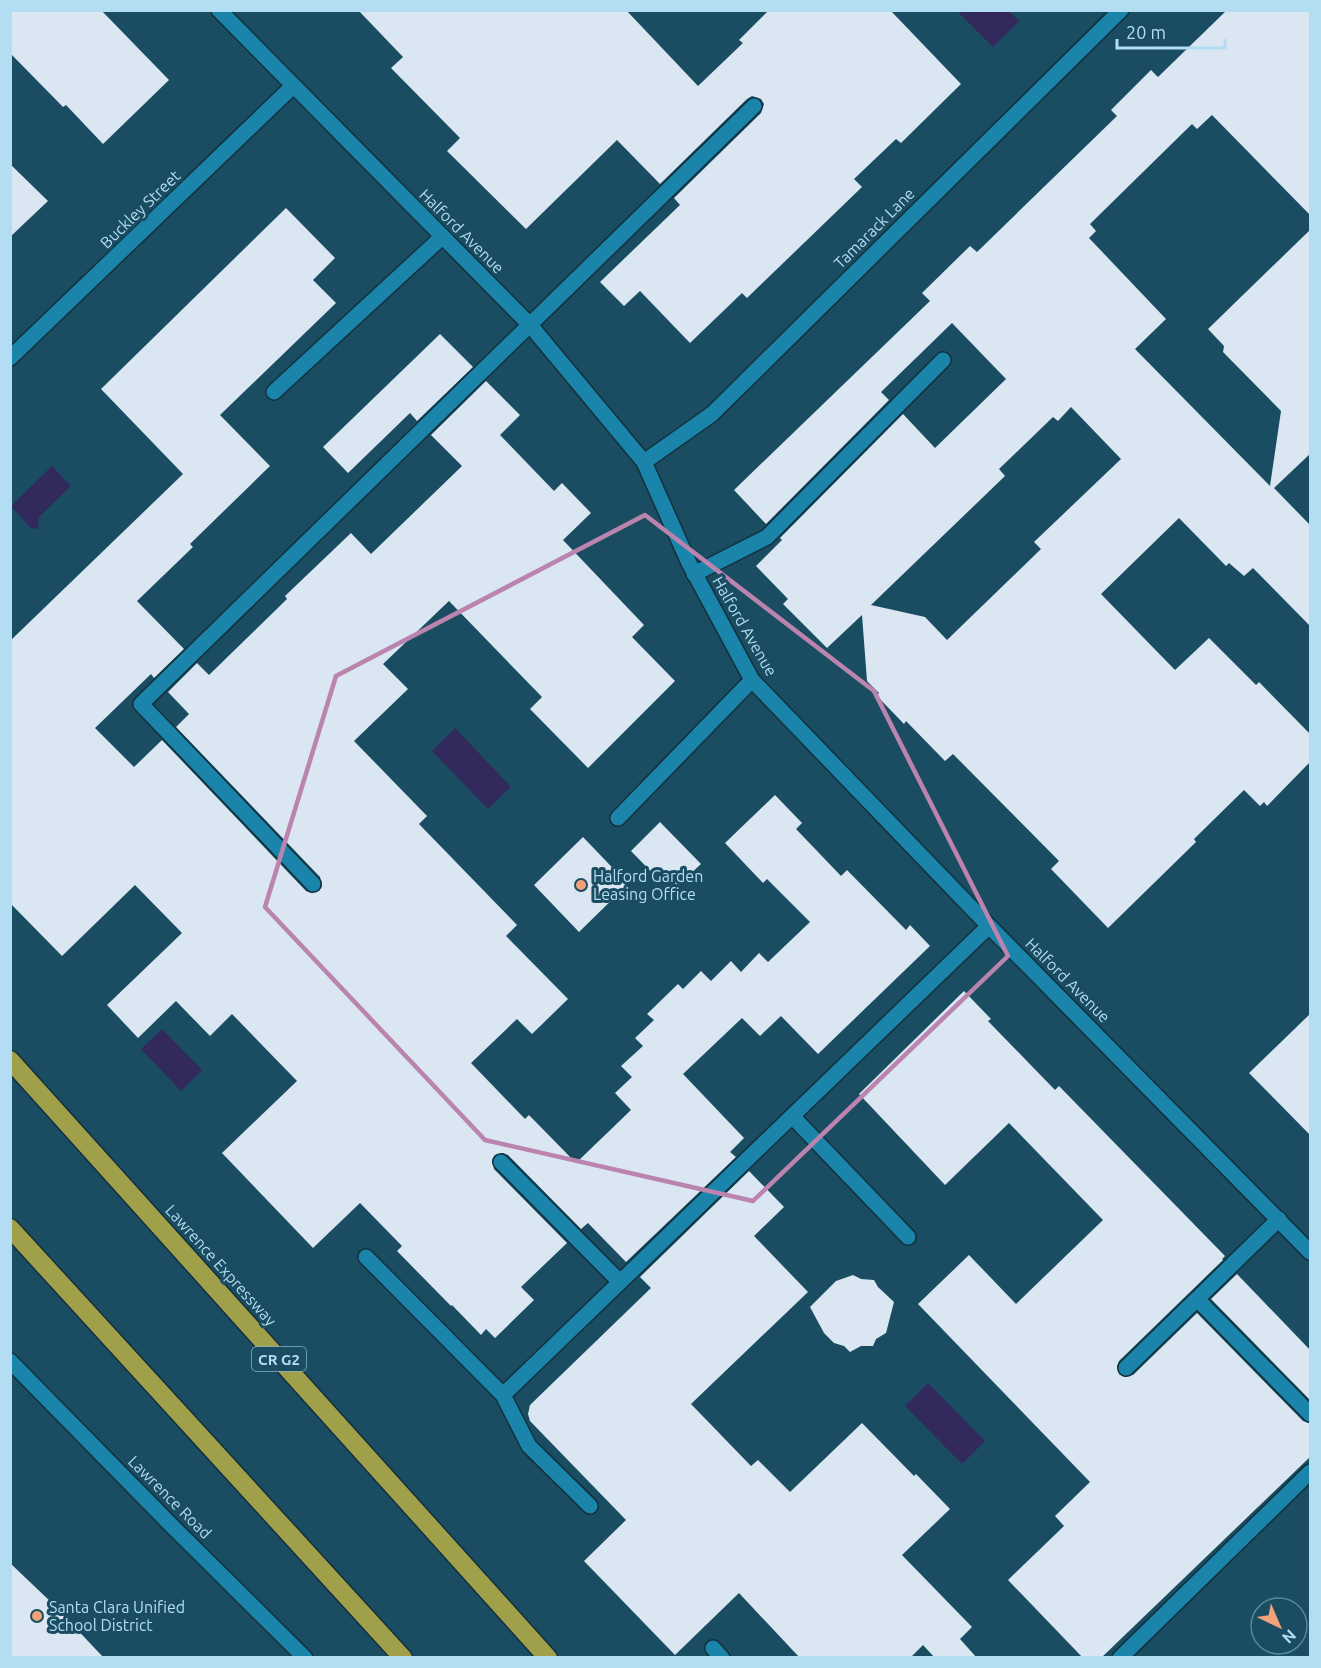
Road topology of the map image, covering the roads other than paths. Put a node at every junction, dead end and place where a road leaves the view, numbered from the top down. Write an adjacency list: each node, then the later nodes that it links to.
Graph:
1 (219, 10): 3 (street, Halford Avenue)
2 (1121, 10): 10 (street, Tamarack Lane)
3 (293, 86): 5 (street, Halford Avenue); 7 (street, Buckley Street)
4 (754, 106): 6 (street)
5 (442, 237): 6 (street, Halford Avenue); 9 (street)
6 (530, 325): 10 (street, Halford Avenue); 14 (street)
7 (10, 358)
8 (943, 360): 11 (street)
9 (274, 392)
10 (644, 462): 11 (street, Halford Avenue)
11 (694, 574): 12 (street, Halford Avenue)
12 (752, 680): 13 (street); 15 (street, Halford Avenue)
13 (618, 818)
14 (313, 884)
15 (989, 926): 17 (street); 19 (street, Halford Avenue)
16 (10, 1060): 34 (highway, Lawrence Expressway / CR G2)
17 (792, 1116): 21 (street); 24 (street)
18 (501, 1162): 24 (street)
19 (1279, 1219): 22 (street, Halford Avenue); 25 (street)
20 (10, 1228): 33 (highway)
21 (908, 1237)
22 (1311, 1252)
23 (366, 1257): 28 (street)
24 (620, 1282): 28 (street)
25 (1197, 1299): 27 (street); 29 (street)
26 (10, 1361): 32 (street, Lawrence Road)
27 (1126, 1368)
28 (503, 1395): 31 (street)
29 (1311, 1414)
30 (1311, 1472): 35 (street)
31 (590, 1506)
32 (305, 1658)
33 (403, 1658)
34 (548, 1658)
35 (1120, 1658)

